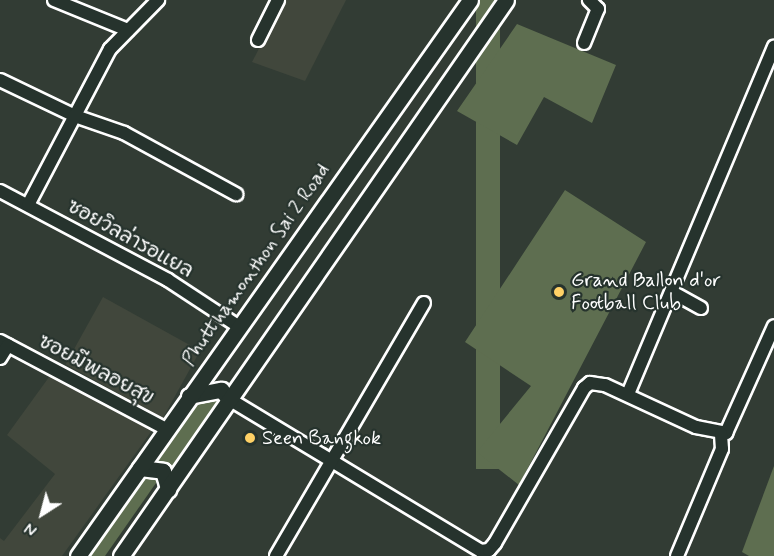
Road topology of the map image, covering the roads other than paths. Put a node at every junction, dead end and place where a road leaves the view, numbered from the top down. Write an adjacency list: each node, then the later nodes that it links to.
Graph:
1 (54, 0): 7 (street)
2 (158, 0): 7 (street)
3 (278, 0): 8 (street)
4 (470, 0): 19 (main road, Phutthamonthon Sai 2 Road)
5 (506, 0): 25 (main road)
6 (589, 0): 9 (street)
7 (128, 30): 12 (street)
8 (258, 40)
9 (584, 44)
10 (774, 46): 16 (street)
11 (0, 80): 12 (street)
12 (75, 116): 14 (street); 15 (street)
13 (0, 191): 15 (street, ซอยวิลล่ารอแยล)
14 (236, 194)
15 (28, 205): 19 (street, ซอยวิลล่ารอแยล)
16 (672, 292): 18 (street); 23 (street)
17 (424, 303): 28 (street)
18 (701, 308)
19 (238, 326): 24 (main road, Phutthamonthon Sai 2 Road)
20 (774, 326): 27 (street)
21 (4, 343): 22 (street, ซอยมีพลอยสุข); 26 (street, ซอยมีพลอยสุข)
22 (0, 358)
23 (628, 394): 27 (street); 31 (street)
24 (189, 396): 25 (main road); 26 (main road, Phutthamonthon Sai 2 Road)
25 (229, 399): 28 (street); 30 (main road)
26 (166, 429): 29 (main road, Phutthamonthon Sai 2 Road)
27 (721, 434): 35 (street)
28 (329, 461): 31 (street); 34 (street)
29 (140, 468): 30 (main road); 32 (main road, Phutthamonthon Sai 2 Road)
30 (168, 489): 33 (main road)
31 (485, 554)
32 (78, 556)
33 (121, 556)
34 (276, 556)
35 (677, 556)

